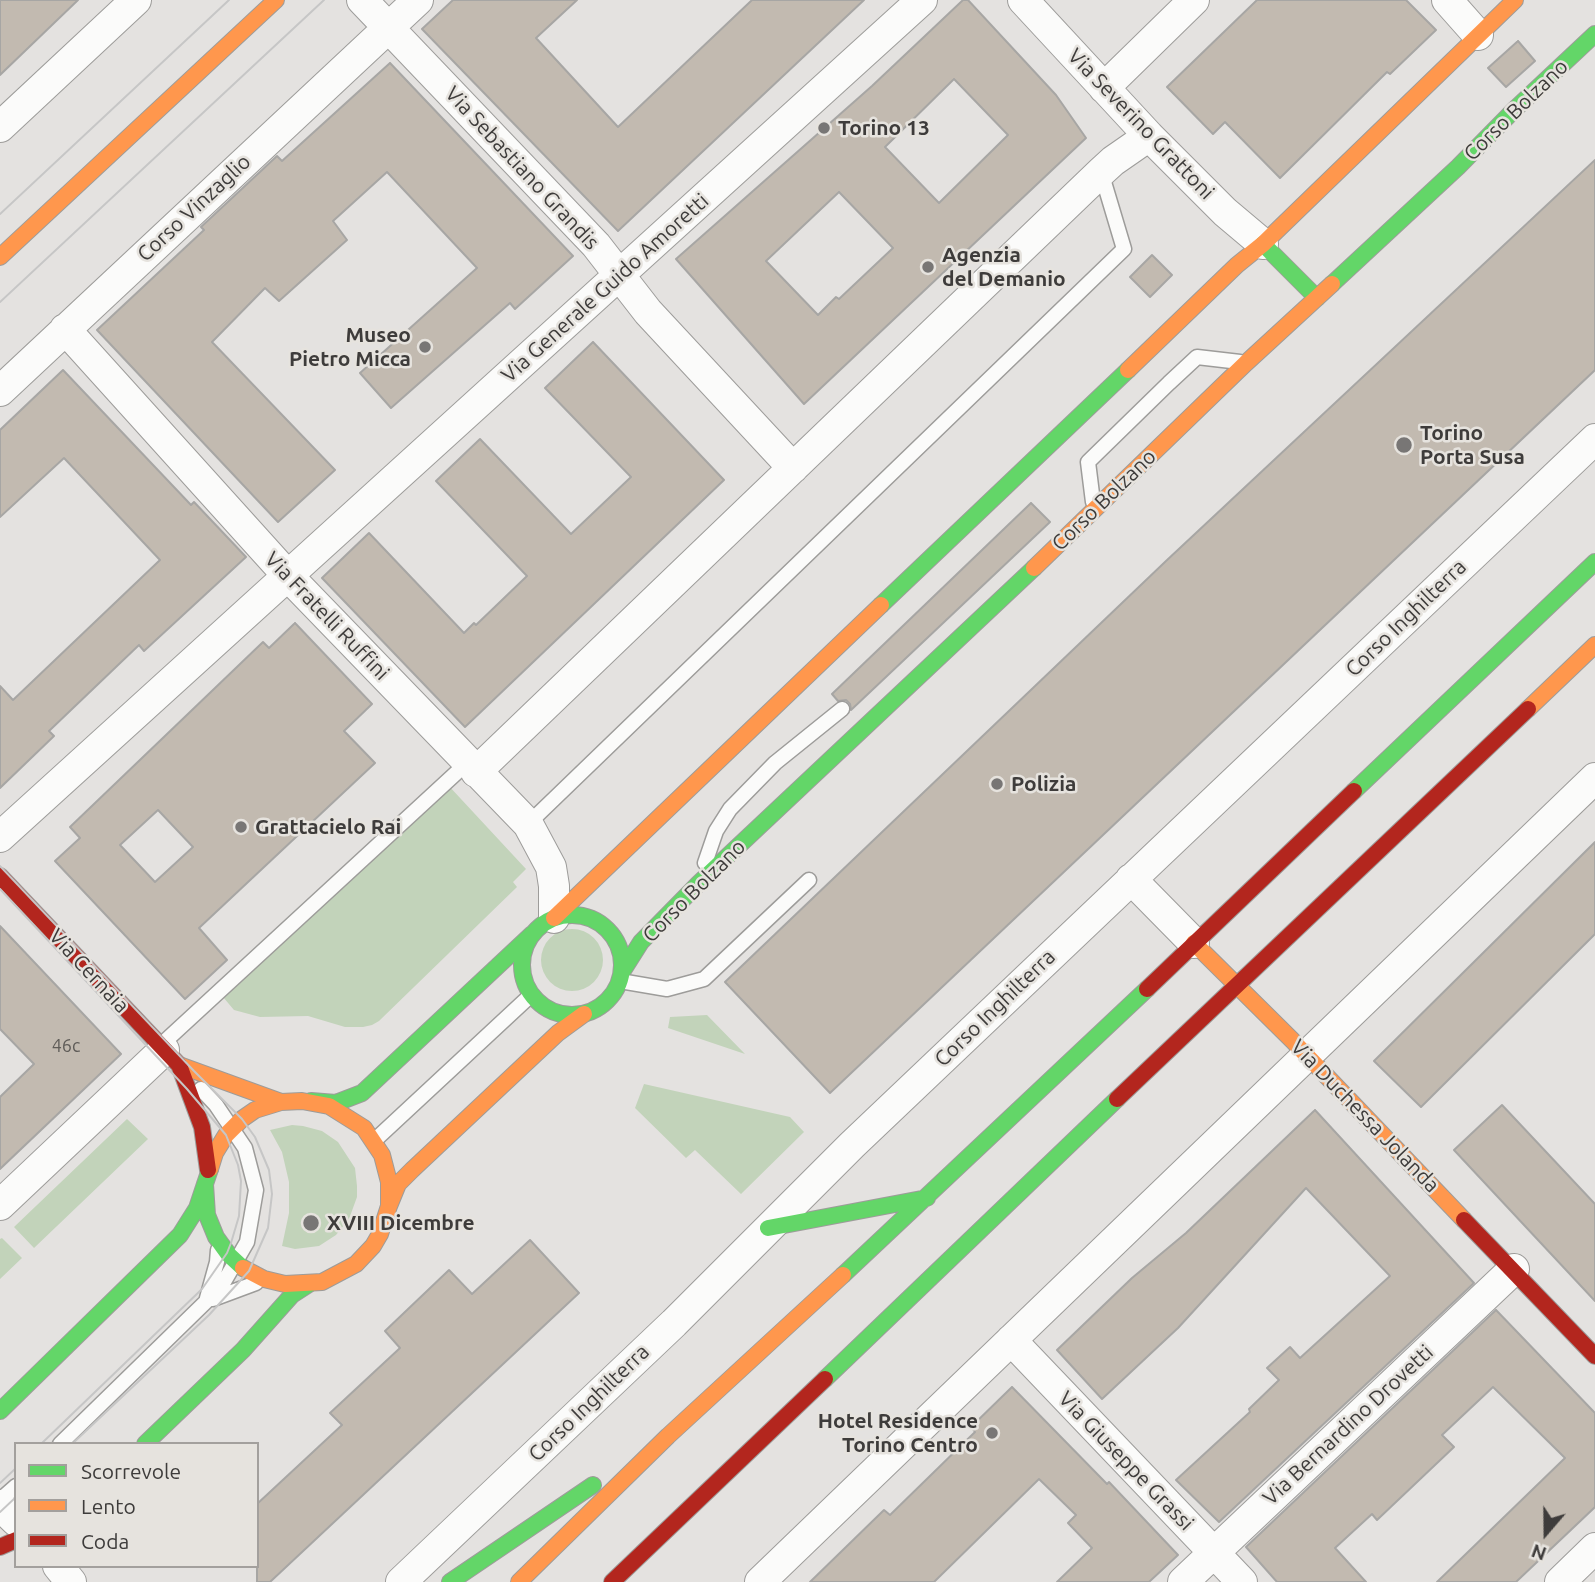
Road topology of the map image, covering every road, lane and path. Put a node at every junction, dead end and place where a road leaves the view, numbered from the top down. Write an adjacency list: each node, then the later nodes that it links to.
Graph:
1 (136, 0): 14 (street)
2 (276, 0): 18 (main road)
3 (362, 0): 10 (street)
4 (418, 0): 10 (street, Corso Vinzaglio)
5 (922, 0): 19 (street, Via Generale Guido Amoretti)
6 (1023, 0): 13 (street, Via Severino Grattoni)
7 (1194, 0): 13 (street)
8 (1447, 0): 12 (street)
9 (1515, 0): 12 (main road)
10 (389, 26): 19 (street, Via Sebastiano Grandis); 21 (street, Corso Vinzaglio)
11 (1595, 34): 20 (main road, Corso Bolzano)
12 (1478, 35): 17 (main road)
13 (1104, 88): 15 (street, Via Severino Grattoni)
14 (0, 127)
15 (1149, 136): 16 (street); 17 (street, Via Severino Grattoni)
16 (1101, 172): 25 (street); 33 (lane)
17 (1263, 244): 20 (main road); 39 (main road)
18 (0, 257)
19 (619, 274): 25 (street, Via Sebastiano Grandis); 28 (street, Via Generale Guido Amoretti)
20 (1317, 298): 22 (main road, Corso Bolzano)
21 (65, 329): 23 (street, Corso Vinzaglio); 28 (street, Via Fratelli Ruffini)
22 (1246, 363): 26 (main road, Corso Bolzano); 26 (lane)
23 (0, 391)
24 (1595, 439): 36 (street, Corso Inghilterra)
25 (793, 468): 31 (street)
26 (1094, 510): 38 (main road, Corso Bolzano)
27 (1595, 562): 40 (main road)
28 (288, 576): 31 (street, Via Fratelli Ruffini); 34 (street, Via Generale Guido Amoretti)
29 (1595, 645): 42 (main road)
30 (842, 709): 38 (lane)
31 (472, 768): 33 (street, Via Fratelli Ruffini); 45 (lane)
32 (1595, 778): 46 (street)
33 (527, 824): 39 (street, Via Fratelli Ruffini)
34 (0, 837)
35 (0, 876): 45 (main road, Via Cernaia)
36 (1131, 879): 40 (street, Via Duchessa Jolanda); 55 (street, Corso Inghilterra)
37 (809, 880): 41 (lane)
38 (698, 884): 41 (main road, Corso Bolzano)
39 (545, 924): 41 (main road); 43 (main road); 47 (main road)
40 (1194, 943): 42 (main road, Via Duchessa Jolanda); 52 (main road)
41 (621, 977): 44 (main road)
42 (1236, 986): 46 (main road, Via Duchessa Jolanda); 69 (main road)
43 (531, 995): 44 (main road); 50 (lane)
44 (584, 1014): 54 (main road)
45 (167, 1054): 48 (main road, Via Cernaia); 49 (lane); 51 (main road, Via Cernaia); 53 (street)
46 (1306, 1055): 58 (main road, Via Duchessa Jolanda); 62 (street)
47 (302, 1101): 48 (main road); 50 (main road)
48 (281, 1102): 49 (main road)
49 (232, 1128): 51 (main road); 57 (lane)
50 (374, 1141): 54 (main road)
51 (206, 1177): 56 (main road, Via Cernaia); 64 (main road)
52 (927, 1198): 55 (main road); 65 (main road)
53 (0, 1205)
54 (389, 1206): 60 (main road)
55 (768, 1228): 77 (street, Corso Inghilterra)
56 (216, 1237): 57 (main road); 61 (lane)
57 (236, 1262): 59 (main road); 61 (lane)
58 (1514, 1269): 63 (main road, Via Duchessa Jolanda); 74 (street, Via Bernardino Drovetti)
59 (285, 1284): 60 (main road); 61 (lane)
60 (309, 1284): 67 (main road)
61 (205, 1303): 66 (lane)
62 (1011, 1340): 74 (street, Via Giuseppe Grassi); 81 (street)
63 (1595, 1356)
64 (0, 1411)
65 (668, 1436): 78 (main road); 79 (main road)
66 (62, 1442)
67 (147, 1442)
68 (14, 1488): 70 (lane)
69 (708, 1493): 73 (main road); 80 (main road)
70 (0, 1503): 71 (street)
71 (14, 1519)
72 (1595, 1548): 84 (street)
73 (671, 1549)
74 (1214, 1552): 82 (street, Via Bernardino Drovetti); 83 (street, Via Giuseppe Grassi)
75 (60, 1568): 76 (street)
76 (71, 1582)
77 (401, 1582)
78 (450, 1582)
79 (519, 1582)
80 (612, 1582)
81 (760, 1582)
82 (1183, 1582)
83 (1242, 1582)
84 (1560, 1582)

